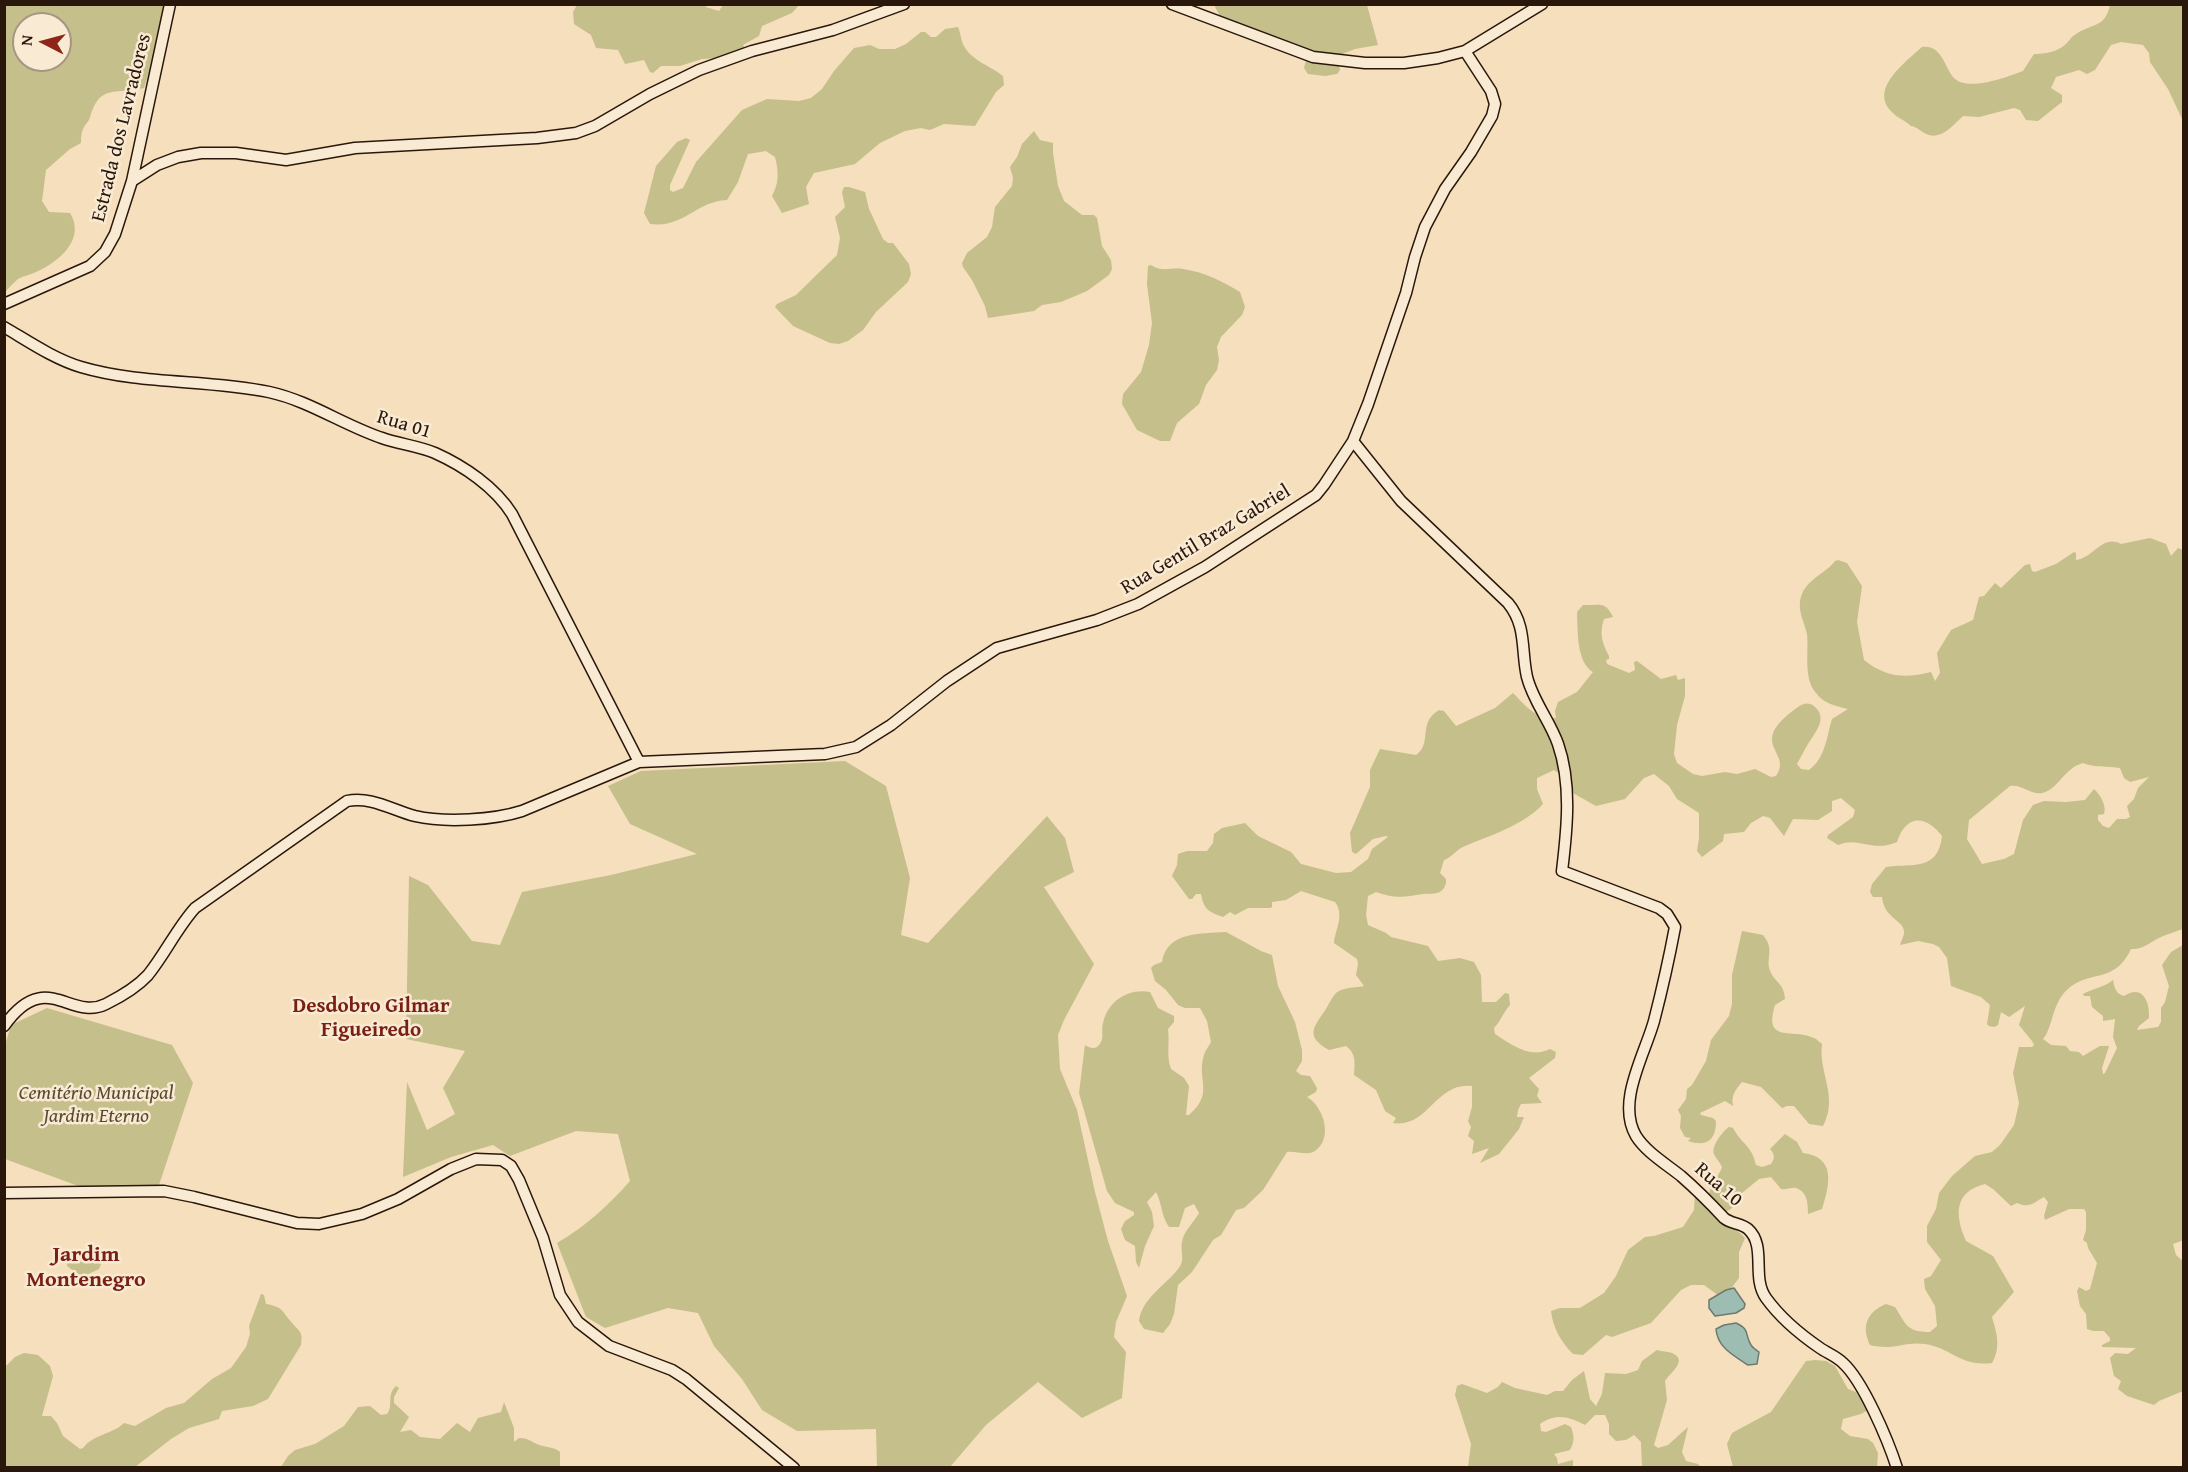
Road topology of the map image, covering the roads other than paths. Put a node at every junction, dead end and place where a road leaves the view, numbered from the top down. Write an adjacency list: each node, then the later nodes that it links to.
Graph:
1 (170, 4): 6 (street, Estrada dos Lavradores)
2 (904, 4): 6 (street)
3 (1172, 4): 5 (street)
4 (1542, 4): 5 (street)
5 (1465, 51): 9 (street, Rua Gentil Braz Gabriel)
6 (132, 181): 7 (street, Estrada dos Lavradores)
7 (4, 304)
8 (4, 327): 10 (street, Rua 01)
9 (1353, 441): 10 (street, Rua Gentil Braz Gabriel); 14 (street, Rua 10)
10 (639, 762): 11 (street, Rua Gentil Braz Gabriel)
11 (4, 1026)
12 (4, 1193): 13 (street)
13 (794, 1467)
14 (1897, 1467)

